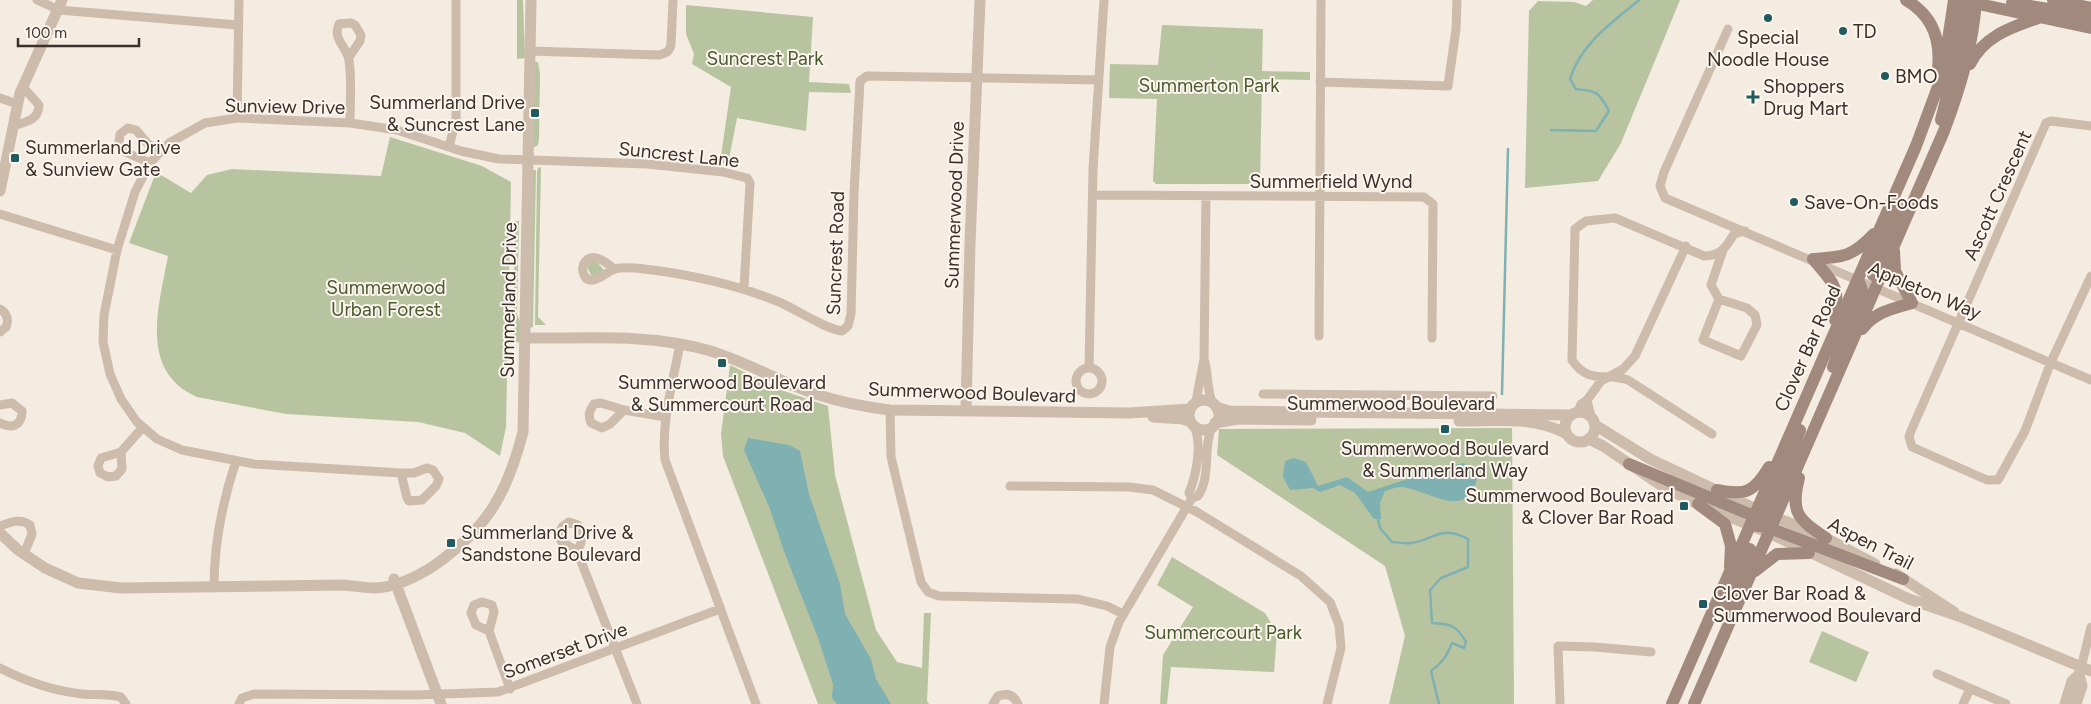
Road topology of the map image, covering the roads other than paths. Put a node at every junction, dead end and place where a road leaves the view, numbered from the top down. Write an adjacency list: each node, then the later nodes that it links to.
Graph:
1 (37, 0): 14 (street)
2 (239, 0): 18 (street)
3 (456, 0): 35 (street)
4 (530, 0): 21 (street, Summerland Drive)
5 (672, 0): 21 (street)
6 (980, 0): 23 (street, Summerwood Drive)
7 (1104, 0): 24 (street)
8 (1321, 0): 25 (street)
9 (1457, 0): 25 (street)
10 (1906, 0): 30 (main road)
11 (1994, 0): 16 (main road)
12 (2053, 0): 15 (main road)
13 (1967, 1): 17 (main road); 27 (main road, Clover Bar Road); 30 (main road, Clover Bar Road); 38 (main road)
14 (60, 5): 18 (street); 26 (street)
15 (2091, 8)
16 (2091, 16)
17 (2039, 18): 19 (main road); 27 (main road)
18 (237, 25): 31 (street)
19 (2091, 28)
20 (1728, 29): 47 (street, Appleton Way)
21 (529, 51): 39 (street, Summerland Drive)
22 (349, 57): 32 (street)
23 (976, 79): 24 (street); 57 (street, Suncrest Road); 86 (street, Summerwood Drive)
24 (1098, 80): 42 (street)
25 (1320, 82): 44 (street)
26 (23, 87): 29 (street); 33 (street)
27 (1960, 87): 38 (main road, Clover Bar Road)
28 (0, 98): 29 (street)
29 (18, 104): 33 (street)
30 (1932, 104): 36 (main road, Clover Bar Road)
31 (238, 118): 32 (street, Sunview Drive); 37 (street, Sunview Drive)
32 (350, 123): 35 (street, Sunview Drive)
33 (14, 126): 41 (street)
34 (2091, 126): 61 (street, Ascott Crescent)
35 (449, 146): 39 (street, Sunview Drive)
36 (1916, 146): 46 (main road, Clover Bar Road); 56 (main road)
37 (161, 151): 40 (street, Sunview Drive); 40 (street)
38 (1932, 158): 49 (main road, Clover Bar Road)
39 (527, 160): 57 (street, Suncrest Lane); 65 (street, Summerland Drive)
40 (150, 163): 50 (street, Sunview Drive)
41 (0, 191)
42 (1094, 195): 43 (street, Summerfield Wynd); 71 (street)
43 (1206, 196): 44 (street, Summerfield Wynd); 69 (street)
44 (1319, 196): 63 (street); 66 (street, Summerfield Wynd)
45 (0, 214): 50 (street)
46 (1881, 226): 52 (main road); 55 (main road, Clover Bar Road)
47 (1745, 231): 51 (street); 52 (street, Appleton Way)
48 (1686, 246): 51 (street); 72 (street); 72 (street)
49 (1894, 246): 56 (main road, Clover Bar Road); 59 (main road)
50 (117, 250): 96 (street, Sunview Drive)
51 (1723, 250): 58 (street)
52 (1812, 259): 55 (street, Appleton Way); 64 (main road)
53 (614, 269): 57 (street, Suncrest Road)
54 (2091, 276): 70 (street)
55 (1858, 279): 56 (street, Appleton Way); 64 (main road, Clover Bar Road); 82 (main road)
56 (1876, 287): 59 (street, Appleton Way); 67 (main road, Clover Bar Road)
57 (744, 288)
58 (1719, 299): 58 (street)
59 (1912, 303): 61 (street, Appleton Way); 67 (main road)
60 (0, 309): 62 (street)
61 (1959, 322): 70 (street, Appleton Way); 70 (street)
62 (0, 332)
63 (1319, 336)
64 (1833, 337): 74 (main road, Clover Bar Road)
65 (525, 338): 68 (street, Summerwood Boulevard); 121 (street, Summerland Drive)
66 (1432, 338)
67 (1852, 343): 82 (main road, Clover Bar Road)
68 (680, 344): 85 (street, Summerwood Boulevard); 91 (street)
69 (1204, 359): 80 (street); 81 (street)
70 (2051, 362): 73 (street, Appleton Way)
71 (1089, 368)
72 (1608, 376): 79 (street); 99 (street)
73 (2091, 380)
74 (1810, 388): 98 (main road, Clover Bar Road); 111 (main road)
75 (1264, 394): 76 (street, Summerwood Boulevard)
76 (1282, 394): 77 (street, Summerwood Boulevard); 87 (street, Summerwood Boulevard)
77 (1479, 396): 78 (street, Summerwood Boulevard); 89 (street, Summerwood Boulevard)
78 (1493, 396)
79 (1587, 400): 90 (street); 92 (street)
80 (1194, 405): 81 (street); 88 (street, Summerwood Boulevard); 94 (street)
81 (1214, 405): 87 (street, Summerwood Boulevard); 95 (street)
82 (1825, 405): 101 (main road, Clover Bar Road)
83 (0, 406): 93 (street)
84 (624, 410): 91 (street)
85 (890, 410): 86 (street, Summerwood Boulevard); 124 (street)
86 (966, 410): 88 (street, Summerwood Boulevard)
87 (1281, 410): 89 (street, Summerwood Boulevard)
88 (1129, 413): 94 (street, Summerwood Boulevard)
89 (1478, 413): 90 (street, Summerwood Boulevard)
90 (1574, 413): 92 (street); 97 (street)
91 (666, 417): 123 (street)
92 (1593, 420): 100 (street); 107 (street)
93 (0, 423)
94 (1192, 424): 95 (street); 108 (street)
95 (1214, 425): 97 (street, Summerwood Boulevard); 108 (street)
96 (143, 427): 102 (street); 103 (street, Sunview Drive)
97 (1565, 433): 100 (street)
98 (1790, 433): 107 (main road); 111 (main road, Clover Bar Road)
99 (1712, 434)
100 (1589, 439): 104 (street)
101 (1807, 447): 111 (main road, Clover Bar Road); 113 (main road)
102 (121, 452)
103 (236, 460): 105 (street, Sunview Drive); 122 (street)
104 (1630, 464): 109 (street); 111 (main road)
105 (401, 473): 105 (street, Sunview Drive)
106 (1010, 486): 110 (street)
107 (1717, 490): 111 (street)
108 (1192, 498): 110 (street)
109 (1698, 504): 111 (street); 118 (main road)
110 (1188, 507): 124 (street); 144 (street)
111 (1763, 522): 113 (street, Aspen Trail); 116 (street, Aspen Trail); 118 (main road, Clover Bar Road); 119 (main road, Clover Bar Road); 120 (main road); 130 (main road)
112 (0, 526): 117 (street)
113 (1826, 538): 120 (street, Aspen Trail)
114 (3, 541): 117 (street)
115 (577, 552): 128 (street)
116 (1808, 553): 119 (main road); 125 (street, Aspen Trail)
117 (24, 554): 122 (street)
118 (1730, 572): 146 (main road, Clover Bar Road)
119 (1751, 574): 130 (main road, Clover Bar Road)
120 (1904, 578): 125 (street, Aspen Trail)
121 (394, 581): 122 (street); 136 (street)
122 (214, 587)
123 (720, 609): 128 (street, Somerset Drive); 140 (street)
124 (1123, 614): 143 (street)
125 (1961, 617): 132 (street, Aspen Trail)
126 (2091, 627): 132 (street)
127 (489, 631): 134 (street)
128 (616, 649): 134 (street, Somerset Drive); 139 (street)
129 (1651, 652): 145 (street)
130 (1717, 652): 147 (main road, Clover Bar Road)
131 (0, 668): 137 (street)
132 (2084, 671): 150 (street); 151 (street)
133 (1937, 674): 135 (street)
134 (510, 689): 136 (street, Somerset Drive)
135 (1970, 689): 148 (street); 149 (street)
136 (439, 699): 138 (street, Somerset Drive)
137 (126, 704)
138 (240, 704)
139 (637, 704)
140 (756, 704)
141 (993, 704): 142 (street)
142 (1018, 704)
143 (1104, 704)
144 (1327, 704)
145 (1560, 704)
146 (1672, 704)
147 (1694, 704)
148 (1963, 704)
149 (2006, 704)
150 (2065, 704)
151 (2076, 704)

